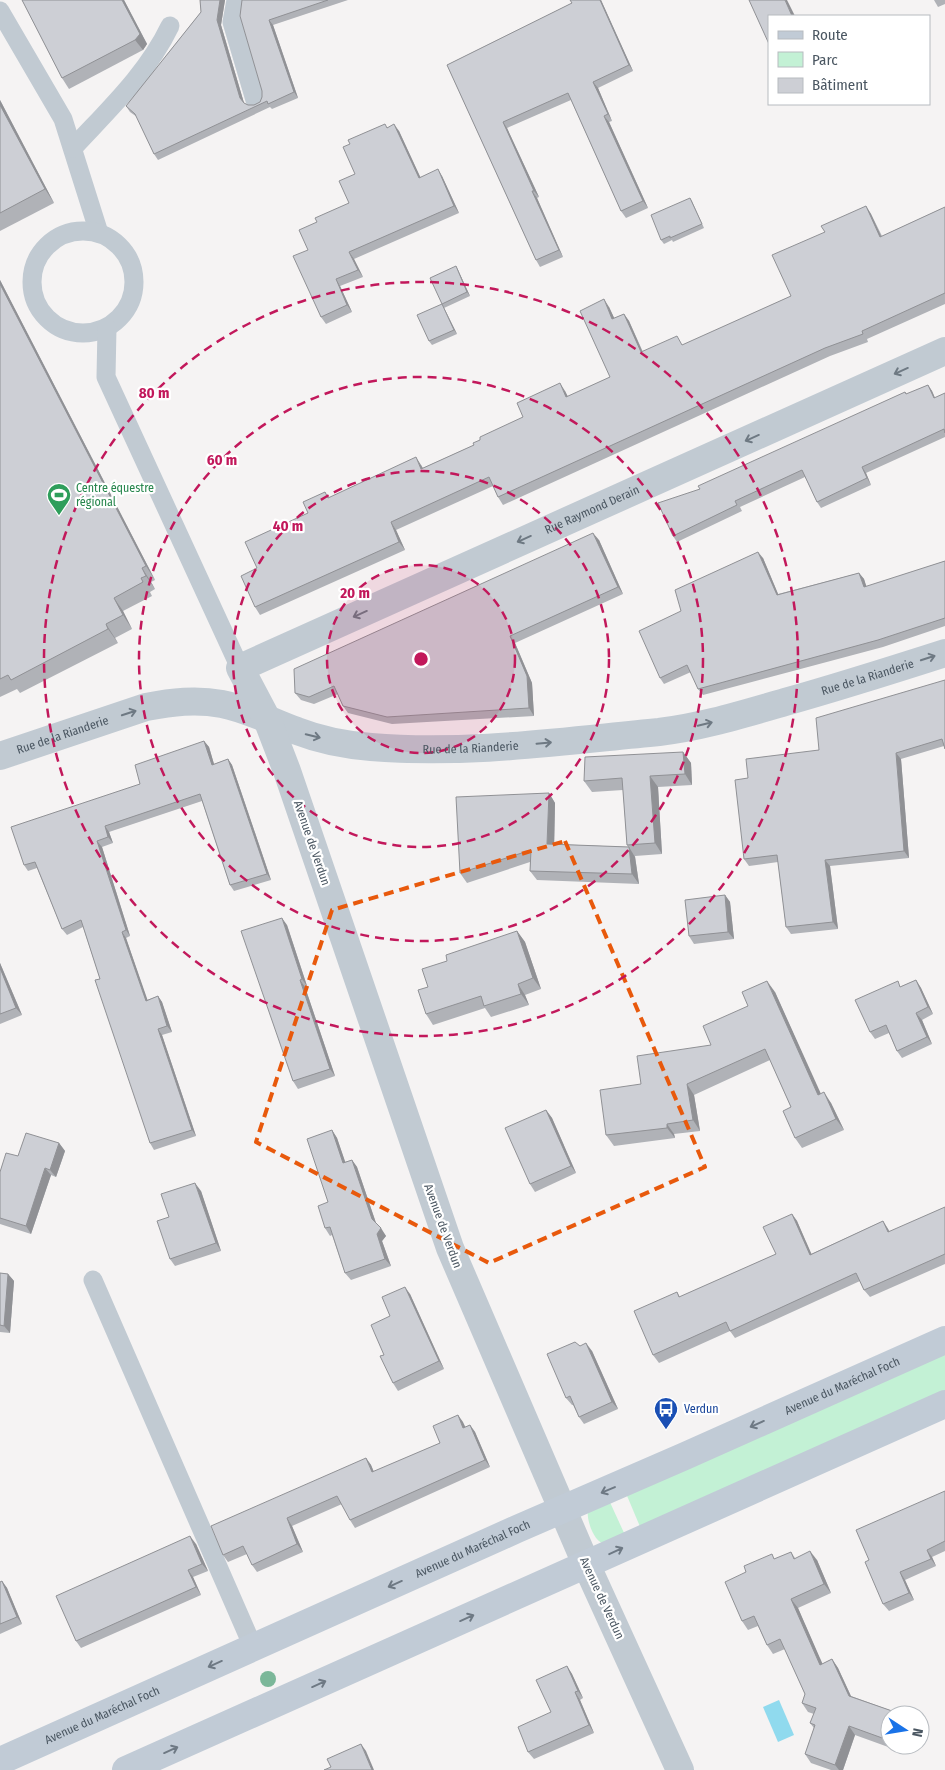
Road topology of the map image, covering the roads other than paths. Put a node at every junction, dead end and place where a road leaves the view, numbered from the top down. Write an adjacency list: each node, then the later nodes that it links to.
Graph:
1 (236, 0): 4 (lane)
2 (0, 11): 5 (lane)
3 (170, 26): 5 (lane)
4 (255, 100)
5 (73, 148): 6 (lane)
6 (99, 233): 7 (lane); 7 (lane)
7 (107, 328): 10 (lane)
8 (945, 351): 10 (street, Rue Raymond Derain, one-way to 10)
9 (945, 653): 11 (street, Rue de la Rianderie, one-way to 9)
10 (240, 668): 11 (street, Avenue de Verdun)
11 (267, 719): 12 (street, Rue de la Rianderie, one-way to 11); 16 (street, Avenue de Verdun)
12 (0, 756)
13 (93, 1280): 18 (lane)
14 (945, 1340): 16 (main road, Avenue du Maréchal Foch, one-way to 16)
15 (945, 1404): 17 (main road, one-way to 15)
16 (563, 1509): 17 (street, Avenue de Verdun); 18 (main road, Avenue du Maréchal Foch, one-way to 18)
17 (586, 1564): 20 (main road, one-way to 17); 21 (street, Avenue de Verdun)
18 (254, 1647): 19 (main road, Avenue du Maréchal Foch, one-way to 19)
19 (0, 1761)
20 (126, 1770)
21 (680, 1770)

